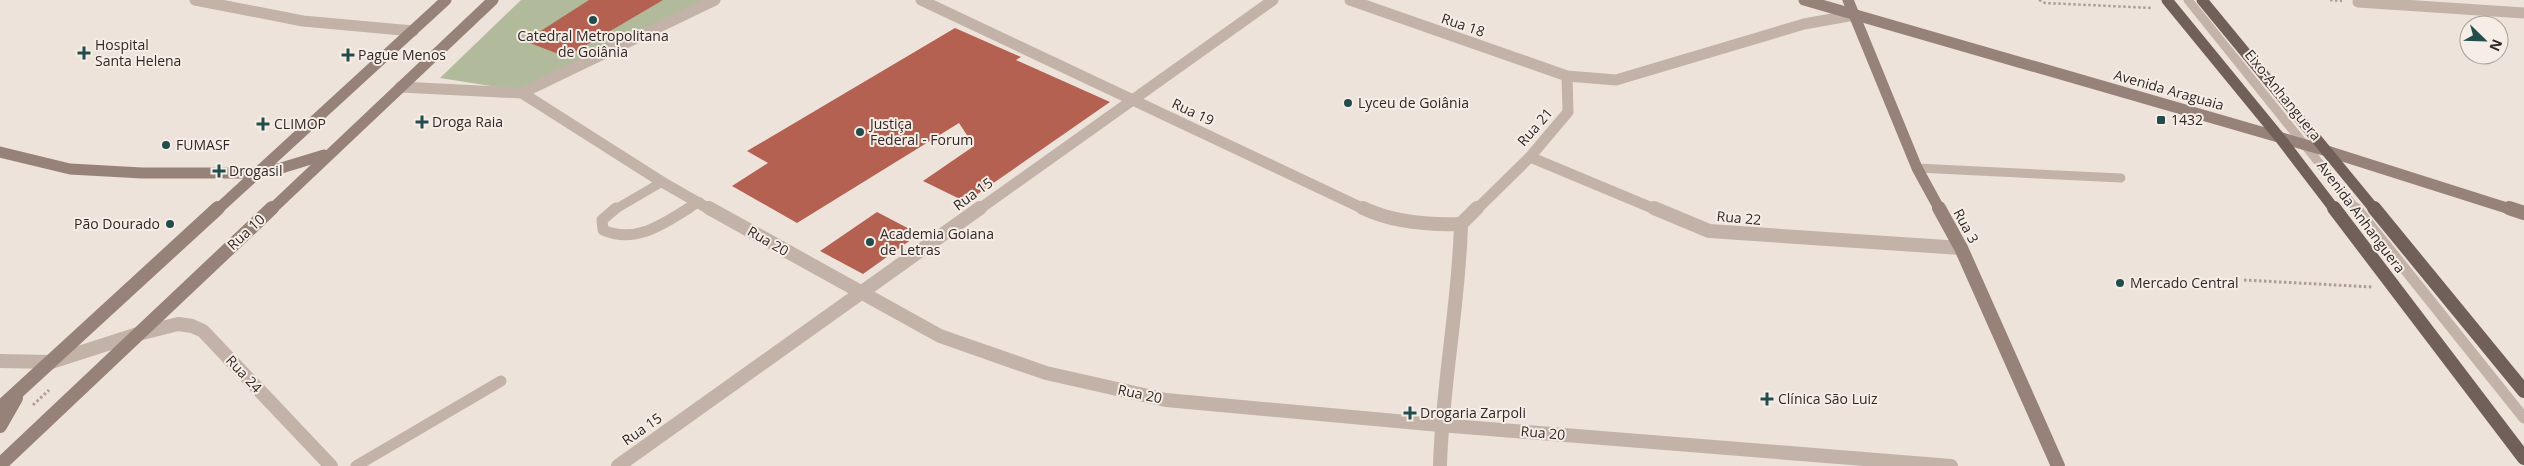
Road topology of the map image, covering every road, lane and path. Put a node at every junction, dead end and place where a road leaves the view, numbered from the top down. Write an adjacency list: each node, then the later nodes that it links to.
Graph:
1 (195, 0): 17 (street)
2 (446, 0): 17 (main road)
3 (493, 0): 19 (main road, Rua 10)
4 (715, 0): 20 (street)
5 (921, 0): 21 (street, Rua 19)
6 (1273, 0): 21 (street, Rua 15)
7 (1350, 0): 18 (street, Rua 18)
8 (1804, 0): 16 (main road, Avenida Araguaia)
9 (1848, 0): 16 (main road, Rua 3)
10 (2039, 0): 14 (path)
11 (2188, 0): 23 (lane, Eixo-Anhanguera)
12 (2202, 0): 24 (main road, Avenida Anhanguera)
13 (2358, 2): 15 (street)
14 (2170, 4): 22 (main road, Avenida Anhanguera)
15 (2524, 13)
16 (1854, 15): 18 (street); 22 (main road, Avenida Araguaia); 28 (main road, Rua 3)
17 (413, 30): 29 (main road)
18 (1567, 76): 27 (street, Rua 21)
19 (400, 87): 20 (street, Rua 20); 26 (main road, Rua 10)
20 (522, 93): 31 (street, Rua 20)
21 (1132, 100): 34 (street, Rua 19); 38 (street, Rua 15)
22 (2280, 138): 23 (main road, Avenida Araguaia); 37 (main road, Avenida Anhanguera)
23 (2306, 145): 24 (main road, Avenida Araguaia); 46 (lane, Eixo-Anhanguera)
24 (2327, 151): 33 (main road, Avenida Araguaia); 44 (main road, Avenida Anhanguera)
25 (0, 152): 29 (main road)
26 (329, 153): 29 (main road); 39 (main road, Rua 10)
27 (1530, 156): 34 (street, Rua 21); 35 (street, Rua 22)
28 (1917, 168): 30 (lane); 35 (main road, Rua 3)
29 (255, 173): 41 (main road)
30 (2121, 178)
31 (662, 182): 32 (street, Rua 20); 32 (lane)
32 (700, 202): 38 (street, Rua 20)
33 (2524, 213)
34 (1461, 224): 47 (street)
35 (1961, 248): 57 (main road, Rua 3)
36 (2244, 280): 37 (path)
37 (2395, 289): 49 (main road, Avenida Anhanguera)
38 (861, 294): 47 (street, Rua 20); 54 (street, Rua 15)
39 (138, 334): 41 (street, Rua 24); 51 (main road, Rua 10); 52 (street, Rua 24)
40 (0, 361): 41 (street, Rua 24)
41 (51, 362): 43 (main road)
42 (501, 381): 53 (lane)
43 (22, 389): 45 (main road); 48 (main road)
44 (2524, 391)
45 (0, 408)
46 (2524, 418)
47 (1440, 425): 50 (street, Rua 20); 55 (street)
48 (0, 426)
49 (2524, 458)
50 (1856, 462): 56 (street, Rua 20)
51 (0, 465)
52 (331, 466)
53 (356, 466)
54 (618, 466)
55 (1440, 466)
56 (1951, 466)
57 (2058, 466)

